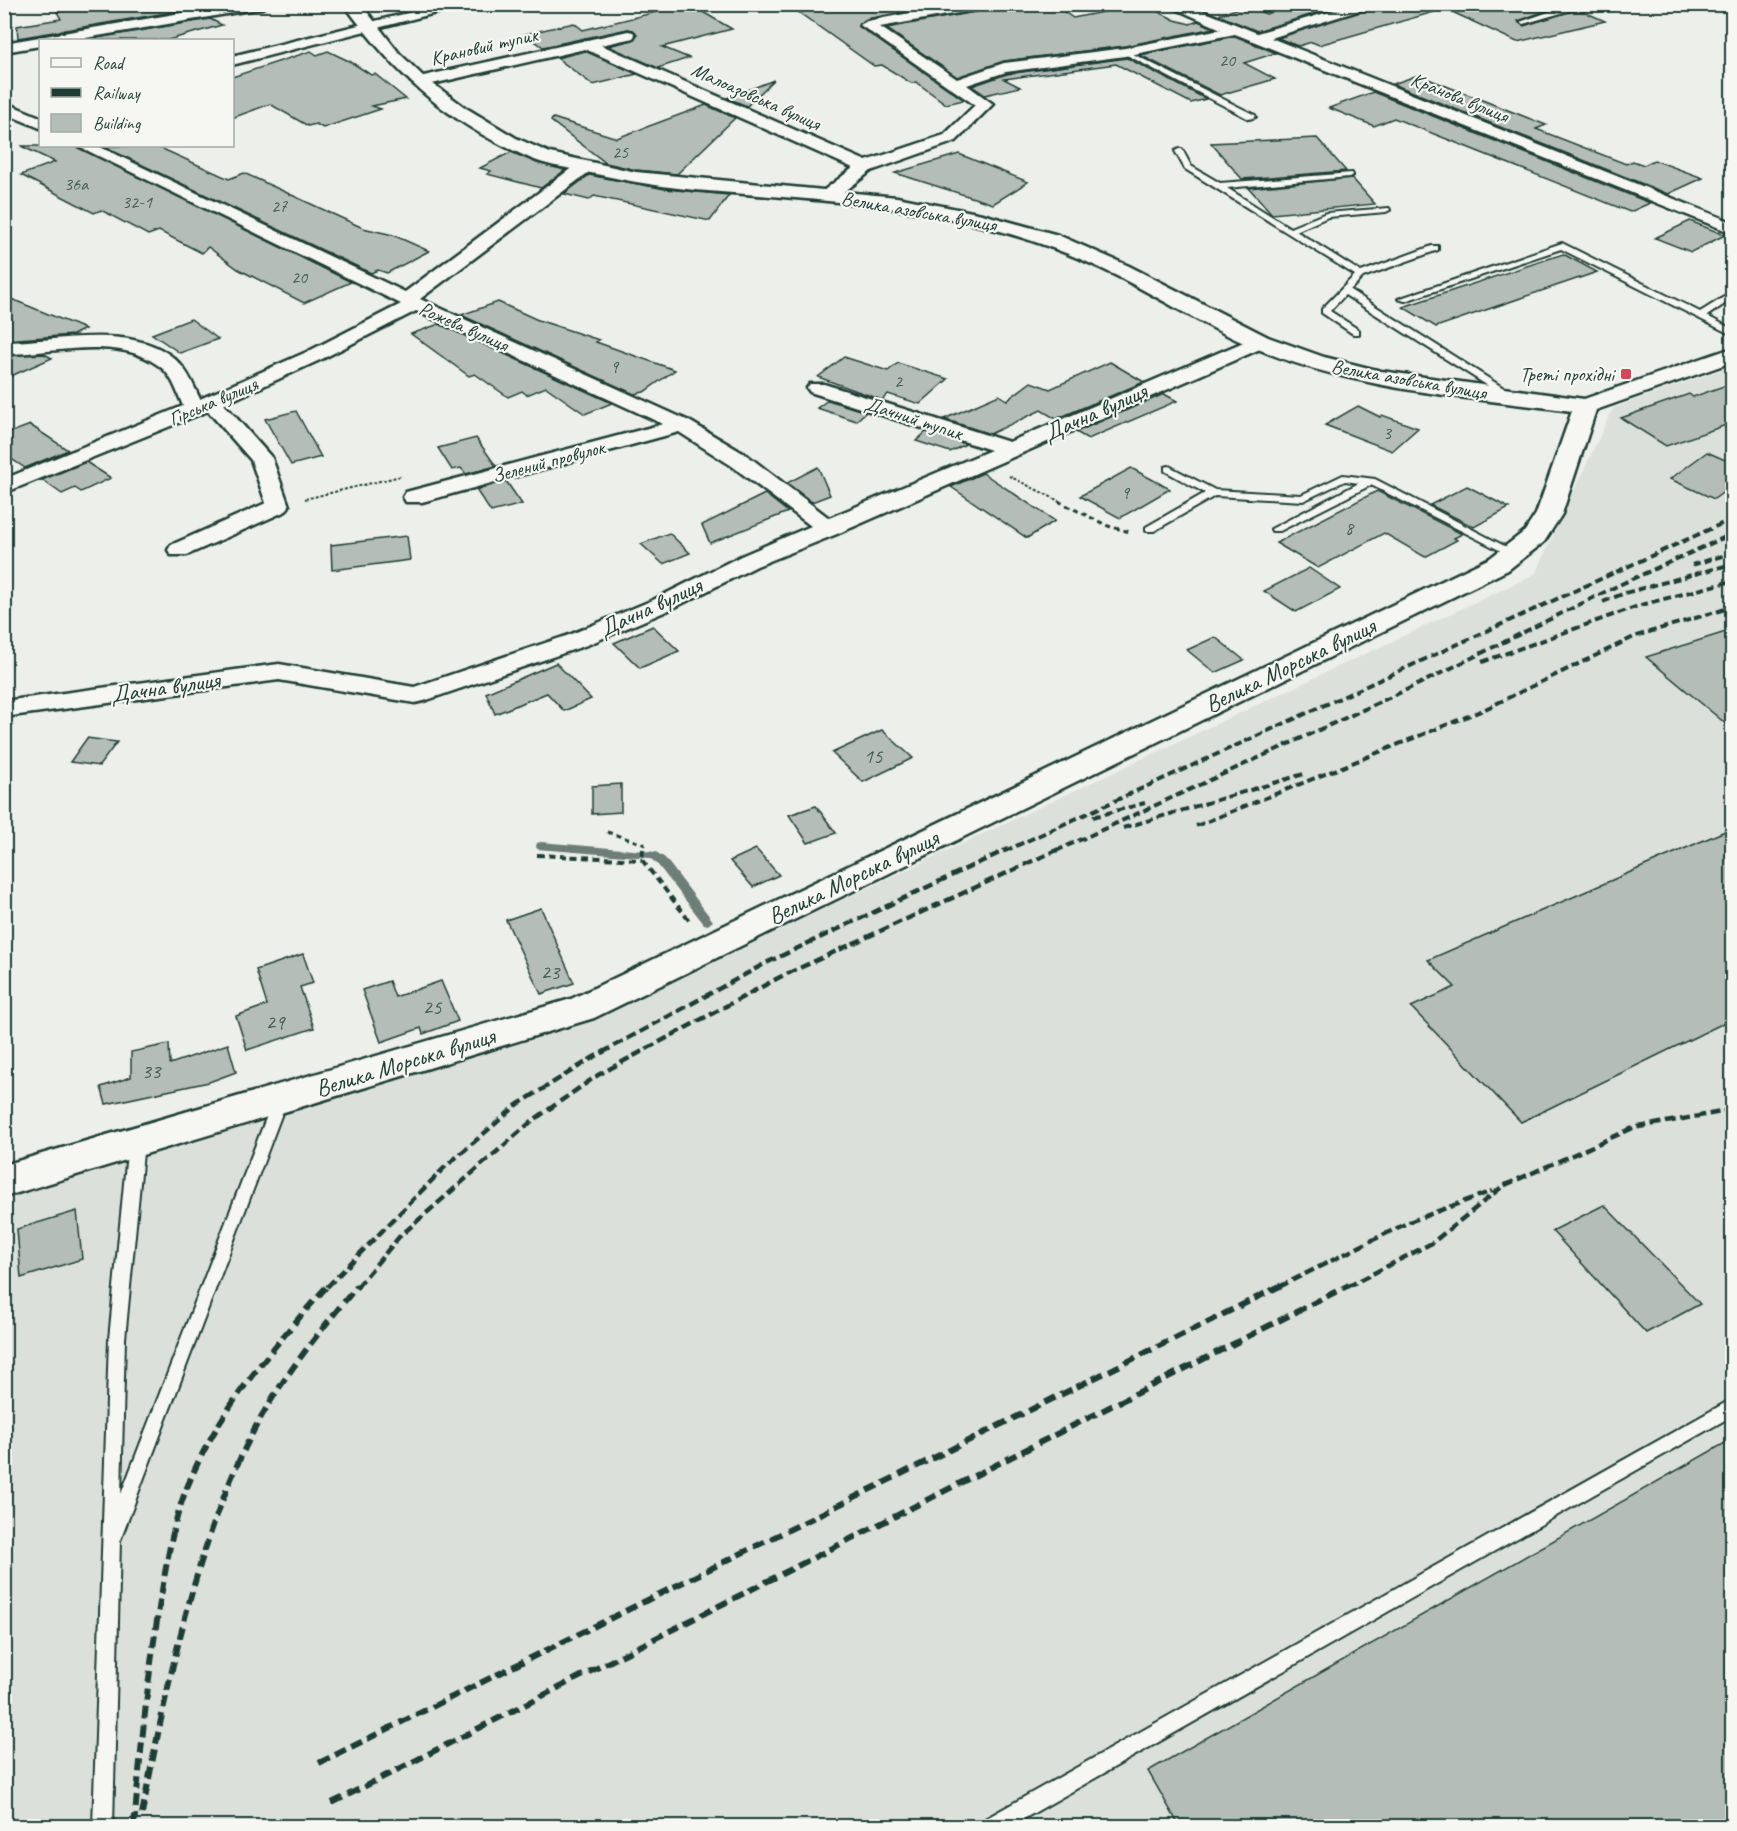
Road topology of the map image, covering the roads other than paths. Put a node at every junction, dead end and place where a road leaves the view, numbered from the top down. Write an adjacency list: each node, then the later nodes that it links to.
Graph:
1 (262, 4): 13 (street)
2 (352, 4): 9 (street, Велика азовська вулиця)
3 (464, 4): 9 (street)
4 (986, 4): 20 (street)
5 (1172, 4): 10 (street, Кранова вулиця)
6 (1373, 4): 12 (street)
7 (1576, 4): 8 (lane)
8 (1523, 22)
9 (368, 27): 18 (street); 19 (street, Велика азовська вулиця)
10 (1235, 30): 12 (street, Кранова вулиця); 17 (street)
11 (627, 35): 15 (street, Крановий тупик)
12 (1257, 38): 33 (street, Кранова вулиця)
13 (57, 39)
14 (39, 42): 16 (street)
15 (586, 44): 19 (street, Крановий тупик); 27 (street, Малоазовська вулиця)
16 (4, 48)
17 (1125, 52): 20 (street); 22 (lane)
18 (234, 60)
19 (420, 82): 28 (street, Велика азовська вулиця)
20 (956, 84): 27 (street)
21 (4, 107): 23 (street)
22 (1252, 117)
23 (39, 121): 24 (street)
24 (15, 128)
25 (88, 147): 40 (street, Рожева вулиця)
26 (1179, 151): 30 (lane)
27 (865, 167): 31 (street)
28 (584, 168): 31 (street, Велика азовська вулиця); 40 (street, Гірська вулиця)
29 (1349, 175): 30 (lane)
30 (1218, 186): 34 (lane)
31 (829, 195): 44 (street, Велика азовська вулиця)
32 (1386, 210): 34 (lane)
33 (1732, 228)
34 (1290, 231): 36 (lane)
35 (1435, 248): 36 (lane)
36 (1360, 275): 37 (lane)
37 (1345, 291): 42 (lane); 48 (lane)
38 (1732, 295): 41 (lane)
39 (1402, 299): 41 (lane)
40 (411, 302): 49 (street, Гірська вулиця); 51 (street, Рожева вулиця)
41 (1700, 316): 43 (lane)
42 (1356, 332)
43 (1732, 332)
44 (1260, 342): 48 (street, Велика азовська вулиця); 52 (street, Дачна вулиця)
45 (4, 348): 49 (street)
46 (1732, 355): 50 (street)
47 (817, 388): 52 (street, Дачний тупик)
48 (1512, 397): 50 (street, Велика азовська вулиця)
49 (203, 406): 55 (street, Гірська вулиця); 61 (street)
50 (1586, 406): 62 (street, Велика Морська вулиця)
51 (682, 425): 57 (street, Зелений провулок); 58 (street, Рожева вулиця)
52 (1010, 449): 58 (street, Дачна вулиця)
53 (1168, 470): 56 (lane)
54 (1371, 481): 56 (lane); 60 (lane); 62 (lane)
55 (4, 487)
56 (1213, 493): 59 (lane)
57 (414, 497)
58 (829, 529): 63 (street, Дачна вулиця)
59 (1150, 529)
60 (1276, 529)
61 (179, 550)
62 (1515, 554): 64 (street, Велика Морська вулиця)
63 (4, 709)
64 (280, 1099): 65 (street, Велика Морська вулиця); 68 (lane)
65 (136, 1142): 66 (street, Велика Морська вулиця); 68 (lane)
66 (4, 1181)
67 (1732, 1407): 70 (lane)
68 (111, 1544): 69 (lane)
69 (103, 1827)
70 (992, 1827)

